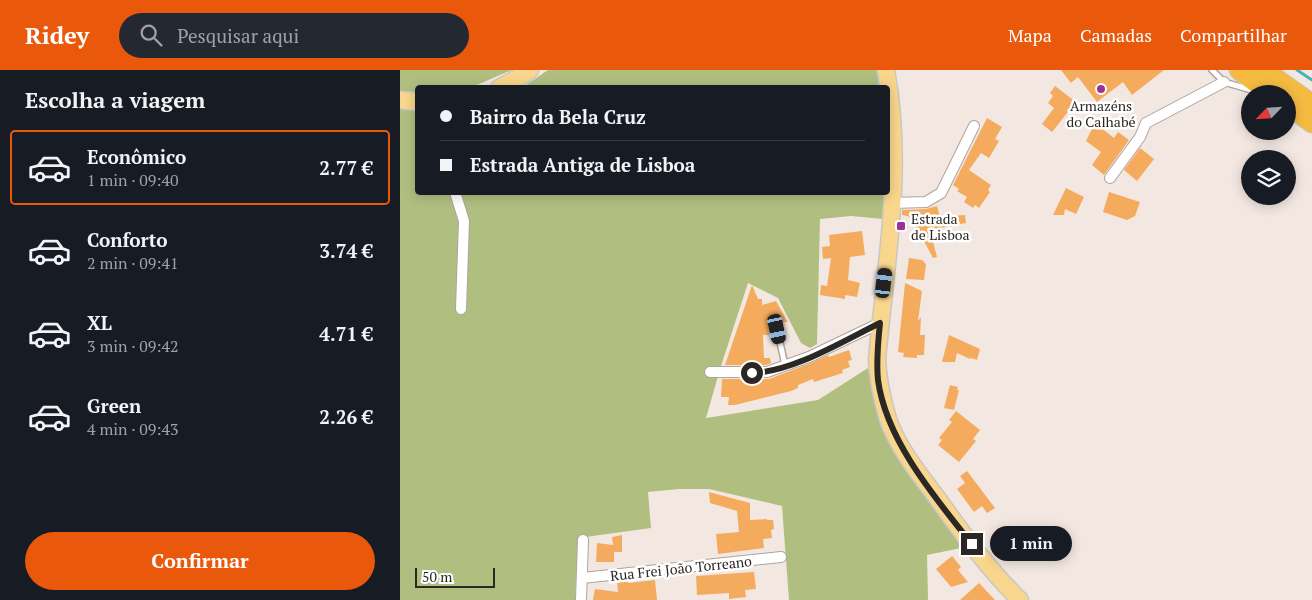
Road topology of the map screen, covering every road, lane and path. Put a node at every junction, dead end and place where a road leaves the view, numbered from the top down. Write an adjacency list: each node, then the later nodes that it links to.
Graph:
1 (530, 70): 7 (main road)
2 (886, 70): 8 (main road)
3 (1212, 70): 6 (lane)
4 (1239, 70): 9 (highway)
5 (1264, 70): 14 (highway)
6 (1224, 82): 10 (lane); 18 (street)
7 (505, 85)
8 (888, 85)
9 (1259, 85)
10 (1241, 87)
11 (400, 100): 13 (main road)
12 (890, 101): 20 (main road)
13 (415, 102)
14 (1312, 104)
15 (1296, 111): 16 (highway)
16 (1312, 123)
17 (974, 126): 20 (street)
18 (1110, 178)
19 (456, 195): 21 (street)
20 (892, 203): 22 (main road)
21 (461, 309)
22 (880, 323): 24 (street); 30 (main road)
23 (777, 329): 24 (lane)
24 (785, 366): 25 (street)
25 (710, 372)
26 (583, 540): 28 (street)
27 (781, 557): 28 (street, Rua Frei João Torreano)
28 (582, 578): 29 (street)
29 (581, 600)
30 (1020, 600)

